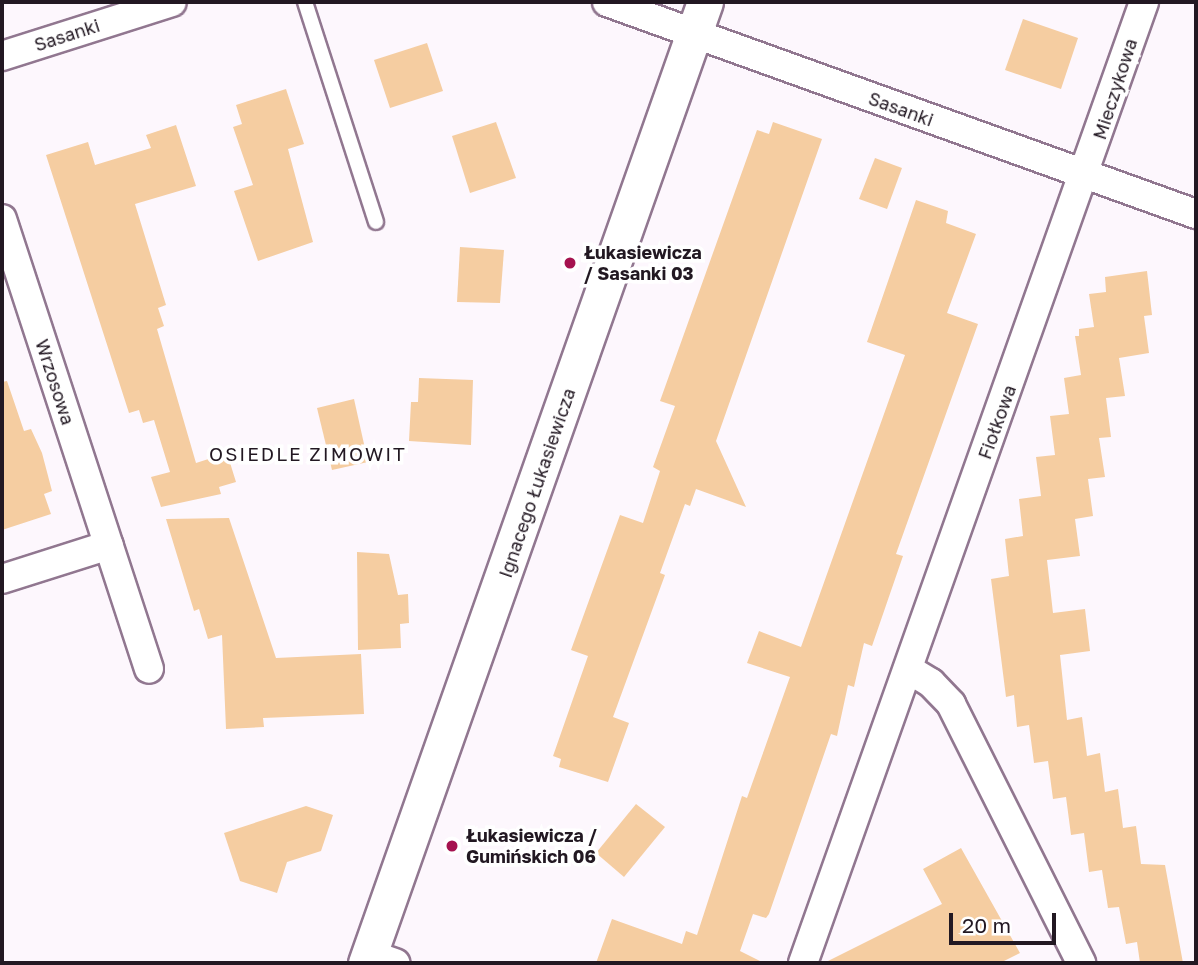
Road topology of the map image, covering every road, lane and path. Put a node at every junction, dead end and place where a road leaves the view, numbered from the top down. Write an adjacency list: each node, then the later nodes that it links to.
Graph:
1 (305, 2): 11 (lane)
2 (607, 2): 6 (street, Sasanki)
3 (705, 2): 6 (street, Ignacego Łukasiewicza)
4 (1144, 2): 8 (street, Mieczykowa)
5 (165, 3): 7 (street, Sasanki)
6 (693, 35): 8 (street, Sasanki); 16 (street, Ignacego Łukasiewicza)
7 (2, 56)
8 (1086, 175): 9 (street, Sasanki); 15 (street, Fiołkowa)
9 (1196, 214)
10 (2, 219): 12 (street, Wrzosowa)
11 (376, 222)
12 (109, 545): 13 (street); 14 (street, Wrzosowa)
13 (2, 579)
14 (149, 669)
15 (908, 670): 17 (street, Fiołkowa); 18 (street)
16 (377, 960)
17 (803, 963)
18 (1082, 963)

